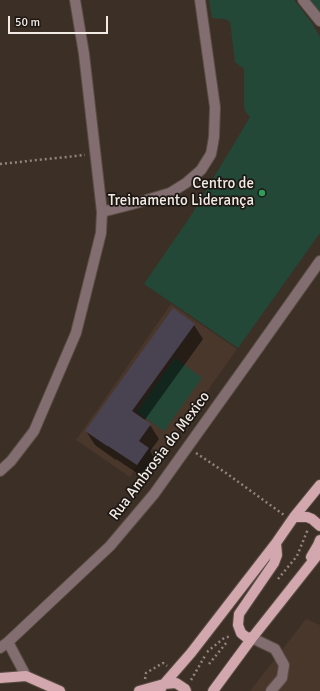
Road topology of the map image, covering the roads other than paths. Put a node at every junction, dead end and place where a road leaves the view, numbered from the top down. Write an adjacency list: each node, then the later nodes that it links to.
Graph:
1 (75, 0): 5 (street)
2 (200, 0): 5 (street)
3 (303, 0): 4 (street)
4 (320, 21)
5 (102, 212): 7 (street)
6 (320, 261): 16 (street, Rua Ambrosia do Mexico)
7 (0, 471)
8 (320, 485): 9 (main road)
9 (293, 519): 10 (main road); 12 (main road)
10 (320, 526)
11 (320, 540): 14 (main road)
12 (276, 543): 15 (main road); 19 (main road)
13 (320, 552): 14 (main road)
14 (297, 581): 15 (main road)
15 (252, 638): 23 (main road); 24 (street)
16 (4, 645): 17 (street)
17 (26, 676): 18 (main road); 20 (main road)
18 (0, 678)
19 (162, 688): 21 (main road); 22 (main road)
20 (62, 691)
21 (139, 691)
22 (186, 691)
23 (213, 691)
24 (270, 691)

